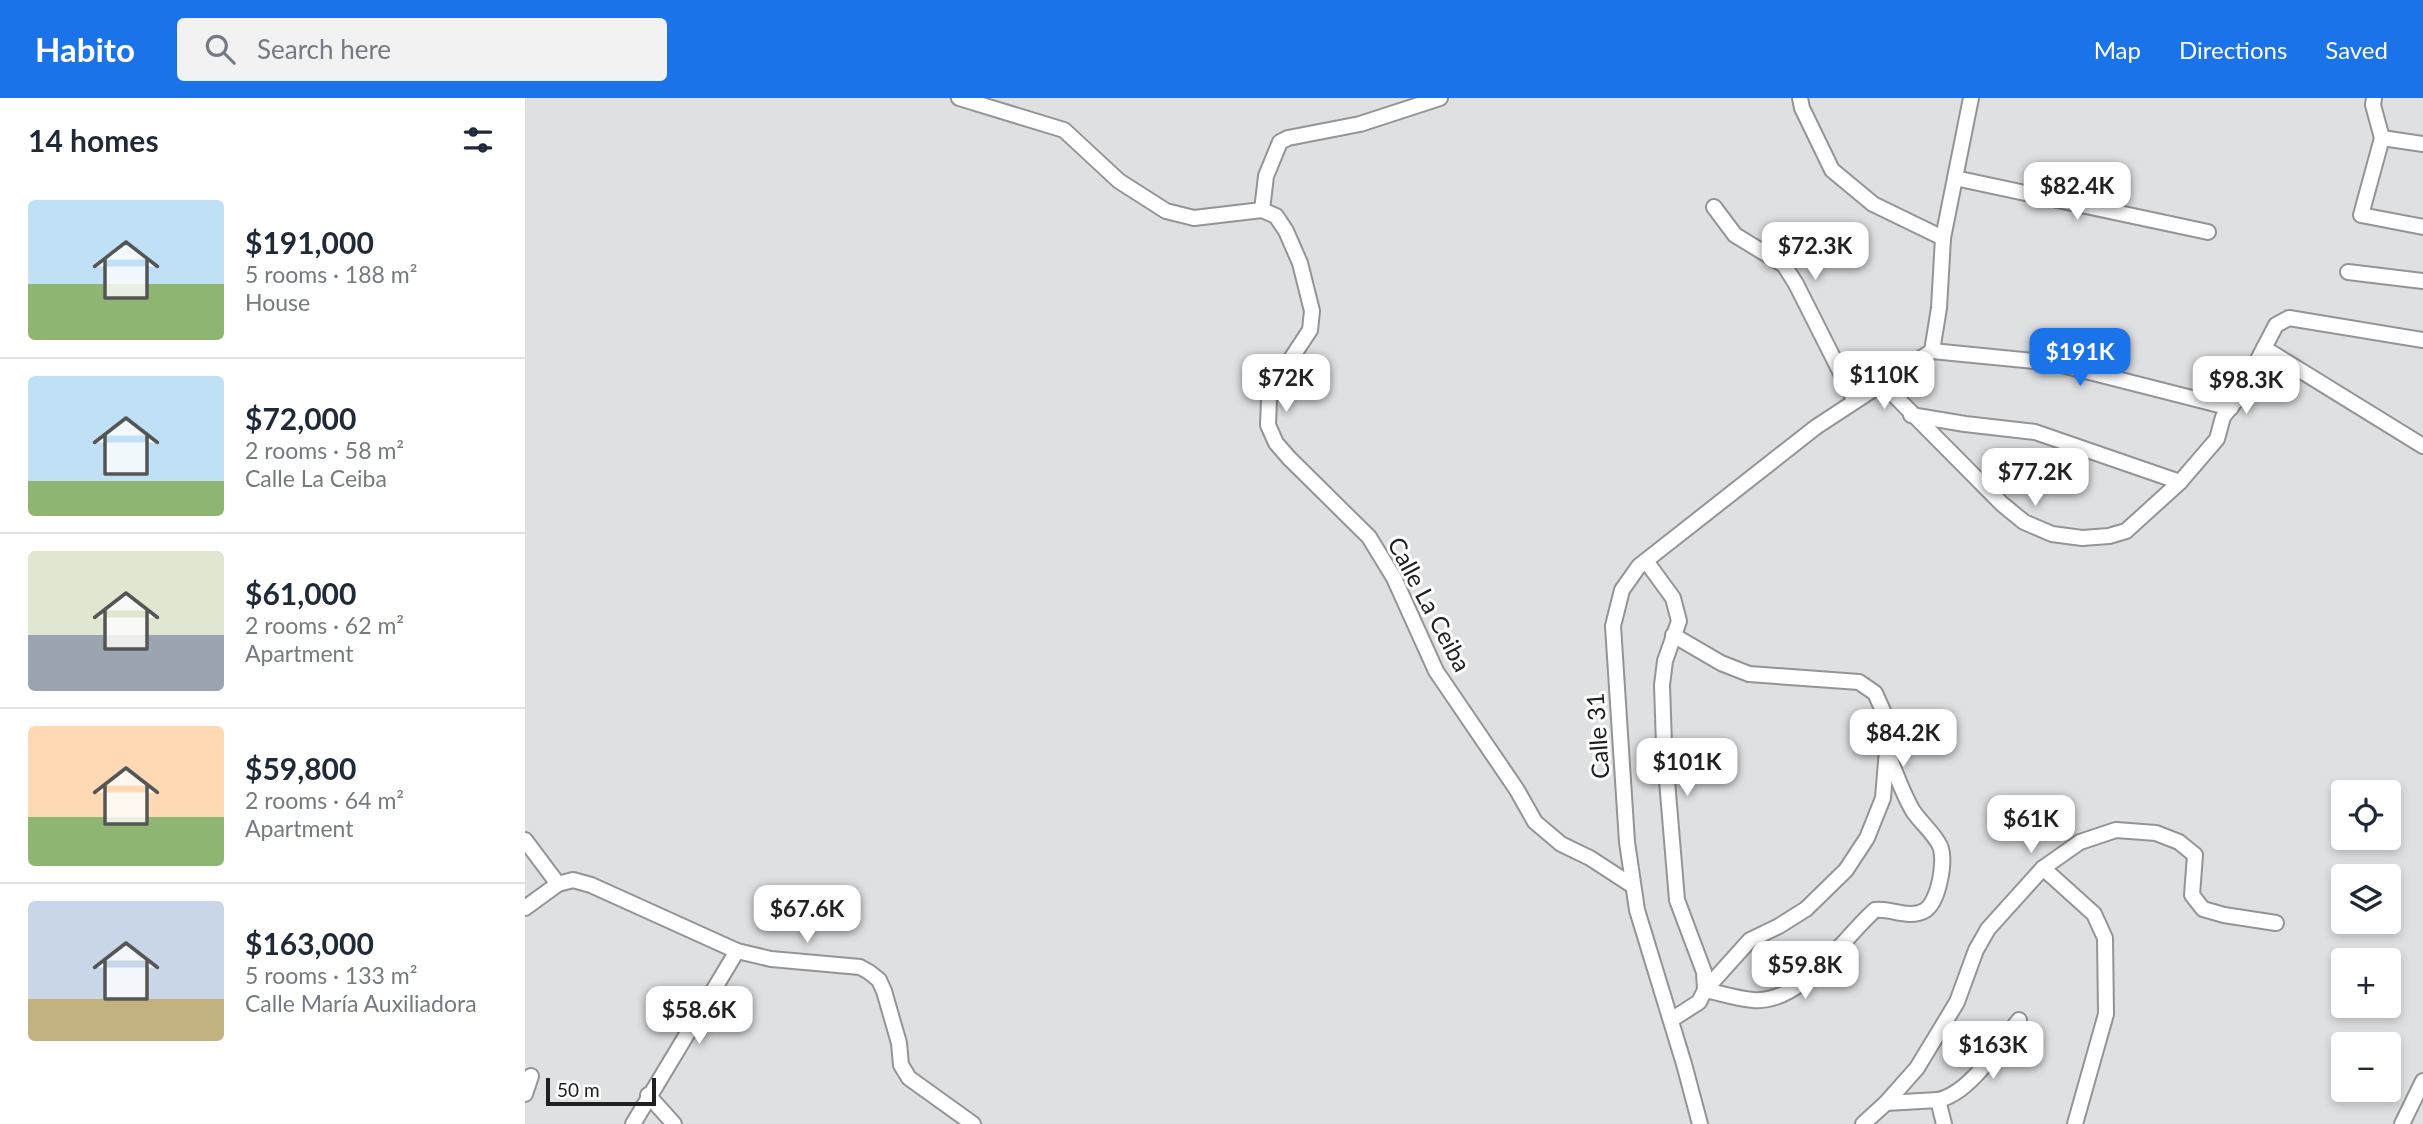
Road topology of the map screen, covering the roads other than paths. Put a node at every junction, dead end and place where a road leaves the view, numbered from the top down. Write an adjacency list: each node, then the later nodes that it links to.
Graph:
1 (959, 98): 10 (street)
2 (1440, 98): 10 (street)
3 (1800, 98): 13 (street)
4 (1971, 98): 8 (street)
5 (2374, 98): 6 (street)
6 (2382, 138): 7 (street); 11 (street)
7 (2423, 144)
8 (1955, 178): 12 (street); 13 (street)
9 (1714, 207): 20 (street)
10 (1262, 210): 31 (street, Calle La Ceiba)
11 (2423, 227)
12 (2207, 232)
13 (1943, 238): 18 (street)
14 (2348, 272): 15 (street)
15 (2423, 281)
16 (2423, 340): 17 (street)
17 (2263, 348): 21 (street); 23 (street)
18 (1932, 351): 19 (street, Calle 31); 21 (street)
19 (1882, 383): 20 (street, Calle 31); 22 (street)
20 (1854, 401): 25 (street, Calle 31)
21 (2231, 408): 24 (street)
22 (1911, 415): 24 (street); 24 (street)
23 (2422, 444)
24 (2180, 482)
25 (1646, 561): 26 (street); 31 (street, Calle 31)
26 (1673, 635): 27 (street); 35 (street)
27 (1887, 750): 35 (street); 35 (street)
28 (525, 840): 30 (street)
29 (2043, 868): 33 (street); 43 (street); 50 (street)
30 (558, 884): 32 (street); 34 (street)
31 (1633, 887): 36 (street, Calle 31)
32 (525, 908)
33 (2276, 923)
34 (737, 951): 41 (street); 46 (street)
35 (1705, 990): 36 (street)
36 (1671, 1020): 47 (street, Calle 31)
37 (2019, 1020): 42 (street)
38 (531, 1076): 40 (street)
39 (2423, 1081): 51 (street)
40 (525, 1094)
41 (649, 1096): 44 (street); 45 (street)
42 (1938, 1100): 43 (street); 49 (street)
43 (1887, 1103): 48 (street)
44 (633, 1124)
45 (674, 1124)
46 (973, 1124)
47 (1700, 1124)
48 (1863, 1124)
49 (1944, 1124)
50 (2075, 1124)
51 (2402, 1124)

